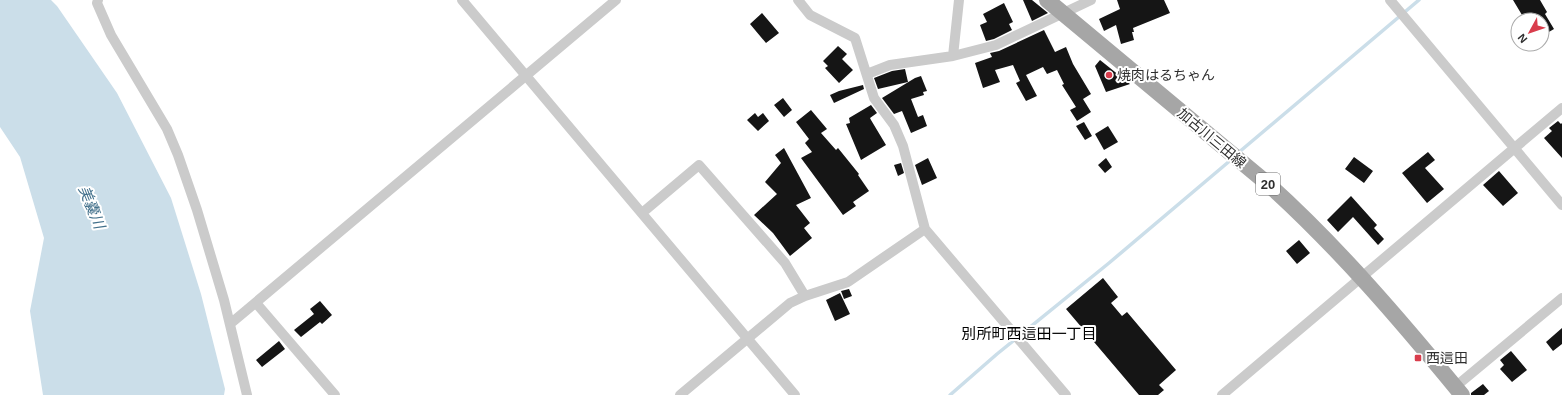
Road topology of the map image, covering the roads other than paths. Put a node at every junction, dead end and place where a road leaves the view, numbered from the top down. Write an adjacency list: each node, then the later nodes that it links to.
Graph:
1 (462, 0): 12 (street)
2 (616, 0): 12 (street)
3 (798, 0): 11 (street)
4 (959, 0): 10 (street)
5 (1047, 0): 9 (main road, 加古川三田線 / 20)
6 (1091, 0): 9 (street)
7 (1390, 0): 14 (street)
8 (94, 1): 22 (street)
9 (1062, 12): 10 (street); 18 (main road, 加古川三田線 / 20)
10 (953, 56): 11 (street)
11 (867, 74): 17 (street)
12 (526, 76): 16 (street); 21 (street)
13 (1562, 108): 14 (street)
14 (1515, 148): 15 (street); 18 (street)
15 (1562, 205)
16 (642, 213): 19 (street); 23 (street)
17 (925, 229): 19 (street); 29 (street)
18 (1361, 276): 24 (main road, 加古川三田線 / 20); 30 (street)
19 (805, 296): 23 (street)
20 (1562, 298): 24 (street)
21 (256, 303): 22 (street); 26 (street)
22 (230, 324): 25 (street)
23 (748, 338): 27 (street); 28 (street)
24 (1459, 391)
25 (247, 395)
26 (335, 395)
27 (680, 395)
28 (795, 395)
29 (1066, 395)
30 (1222, 395)

